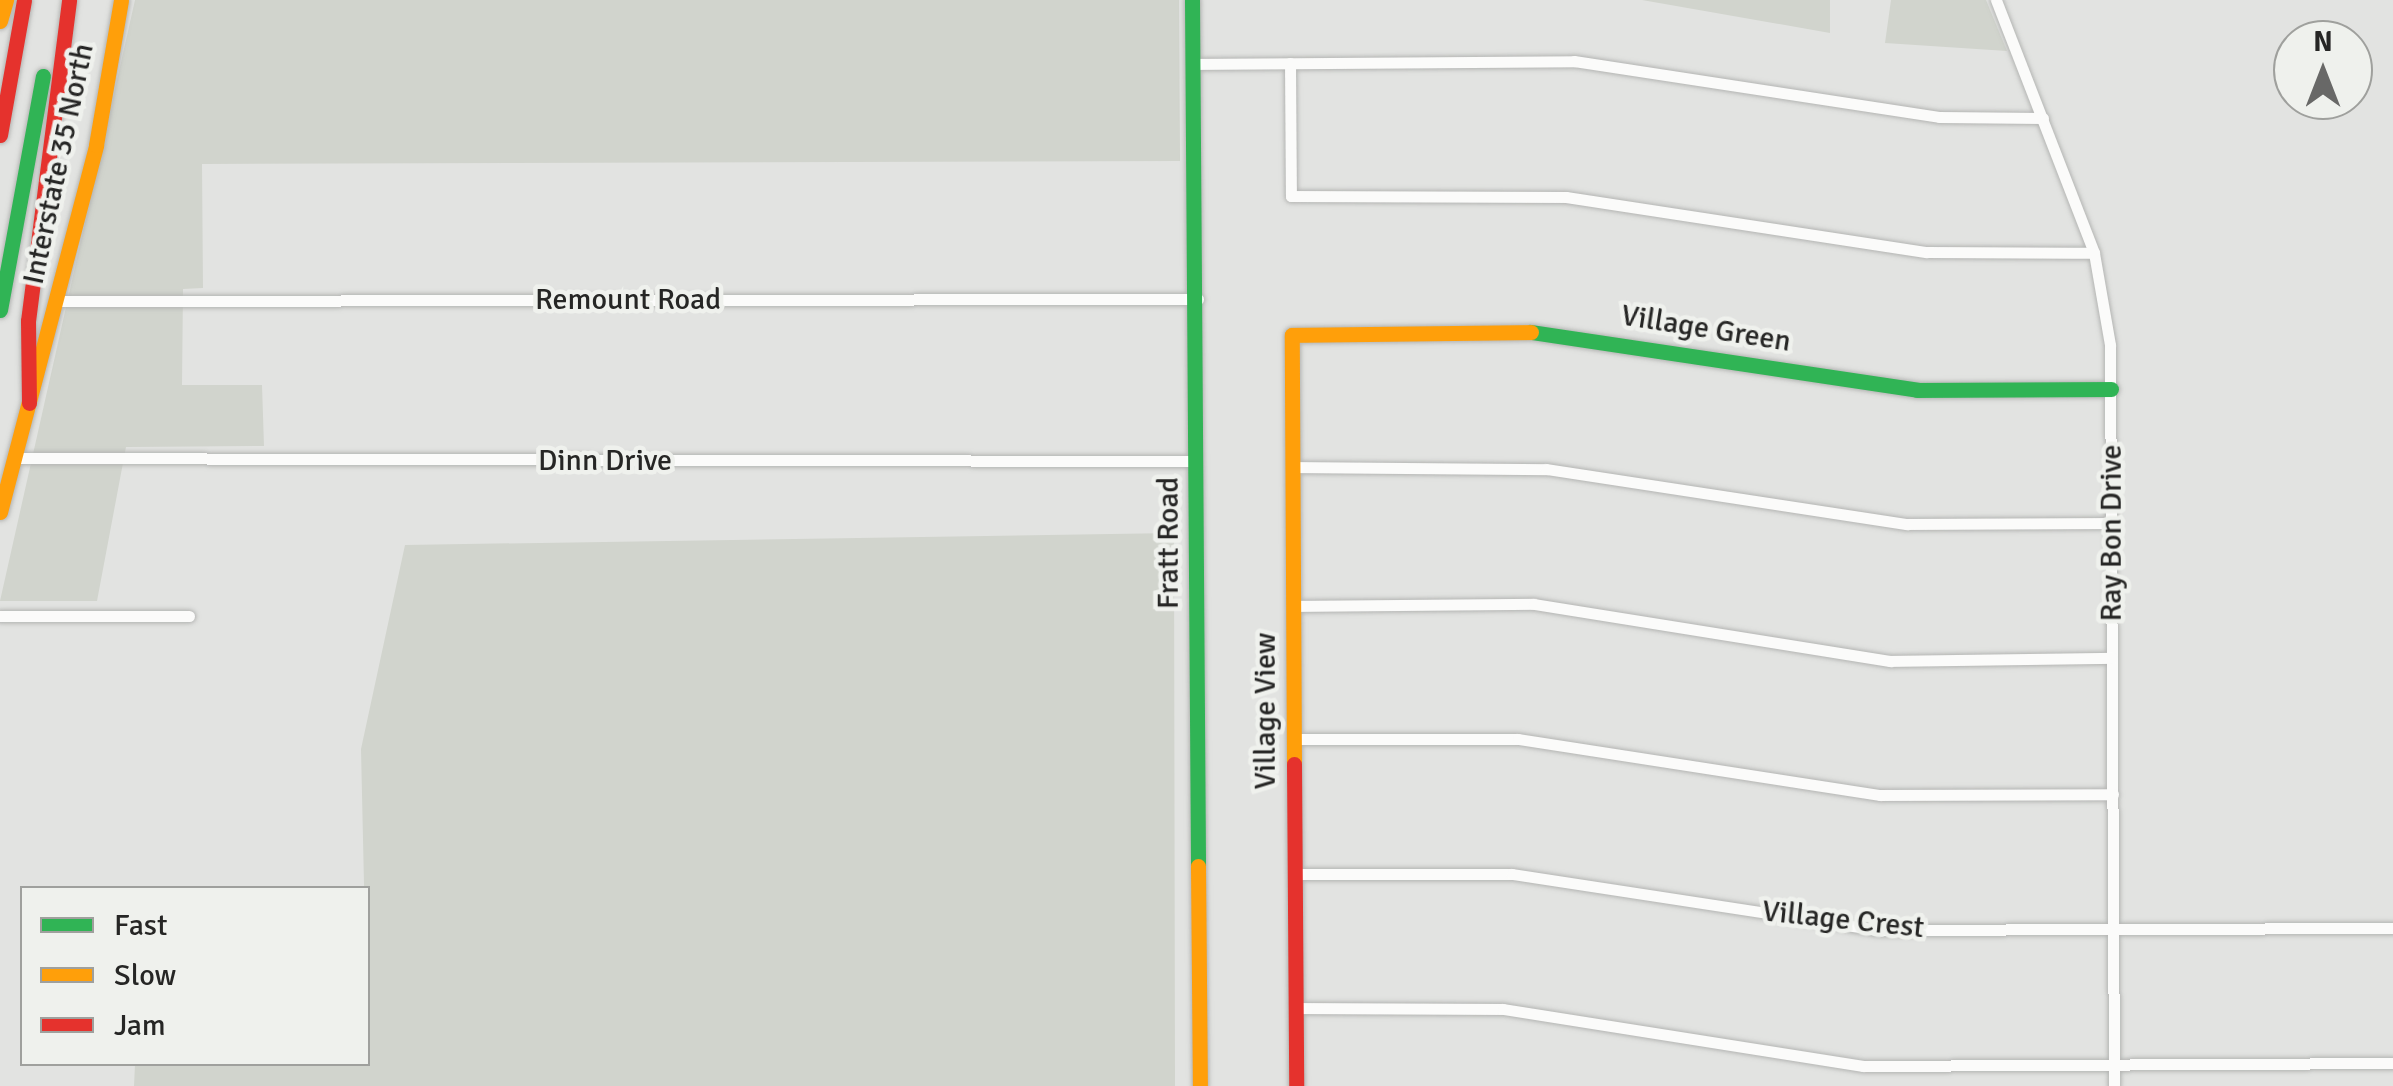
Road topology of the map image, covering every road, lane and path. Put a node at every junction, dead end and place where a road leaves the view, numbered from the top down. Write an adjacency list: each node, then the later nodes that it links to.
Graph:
1 (6, 0): 8 (main road)
2 (24, 0): 12 (main road)
3 (58, 0): 16 (main road)
4 (69, 0): 19 (main road)
5 (121, 0): 15 (main road, Interstate 35 North)
6 (1192, 0): 10 (main road, Fratt Road)
7 (1996, 0): 11 (street, Ray Bon Drive)
8 (0, 21)
9 (1290, 63): 10 (street); 11 (street); 13 (street)
10 (1192, 64): 14 (main road, Fratt Road)
11 (2043, 118): 13 (street, Ray Bon Drive)
12 (0, 135)
13 (2094, 253): 18 (street, Ray Bon Drive)
14 (1198, 299): 15 (street, Remount Road); 21 (main road, Fratt Road)
15 (59, 300): 19 (main road, Interstate 35 North)
16 (0, 310)
17 (1292, 335): 18 (main road, Village Green); 22 (main road, Village View)
18 (2111, 389): 24 (street, Ray Bon Drive)
19 (29, 402): 20 (main road, Interstate 35 North)
20 (14, 458): 21 (street, Dinn Drive); 23 (main road, Interstate 35 North)
21 (1196, 461): 37 (main road, Fratt Road)
22 (1293, 466): 24 (street); 25 (main road, Village View)
23 (0, 512)
24 (2112, 523): 28 (street, Ray Bon Drive)
25 (1293, 606): 28 (street); 29 (main road, Village View)
26 (0, 616): 27 (street)
27 (189, 616)
28 (2112, 658): 30 (street, Ray Bon Drive)
29 (1294, 739): 30 (street); 31 (main road, Village View)
30 (2113, 794): 33 (street, Ray Bon Drive)
31 (1295, 874): 33 (street, Village Crest); 34 (main road, Village View)
32 (2393, 928): 33 (street, Village Crest)
33 (2114, 931): 36 (street, Ray Bon Drive)
34 (1295, 1008): 36 (street); 38 (main road, Village View)
35 (2393, 1063): 36 (street)
36 (2114, 1064): 39 (street, Ray Bon Drive)
37 (1200, 1086)
38 (1296, 1086)
39 (2114, 1086)

